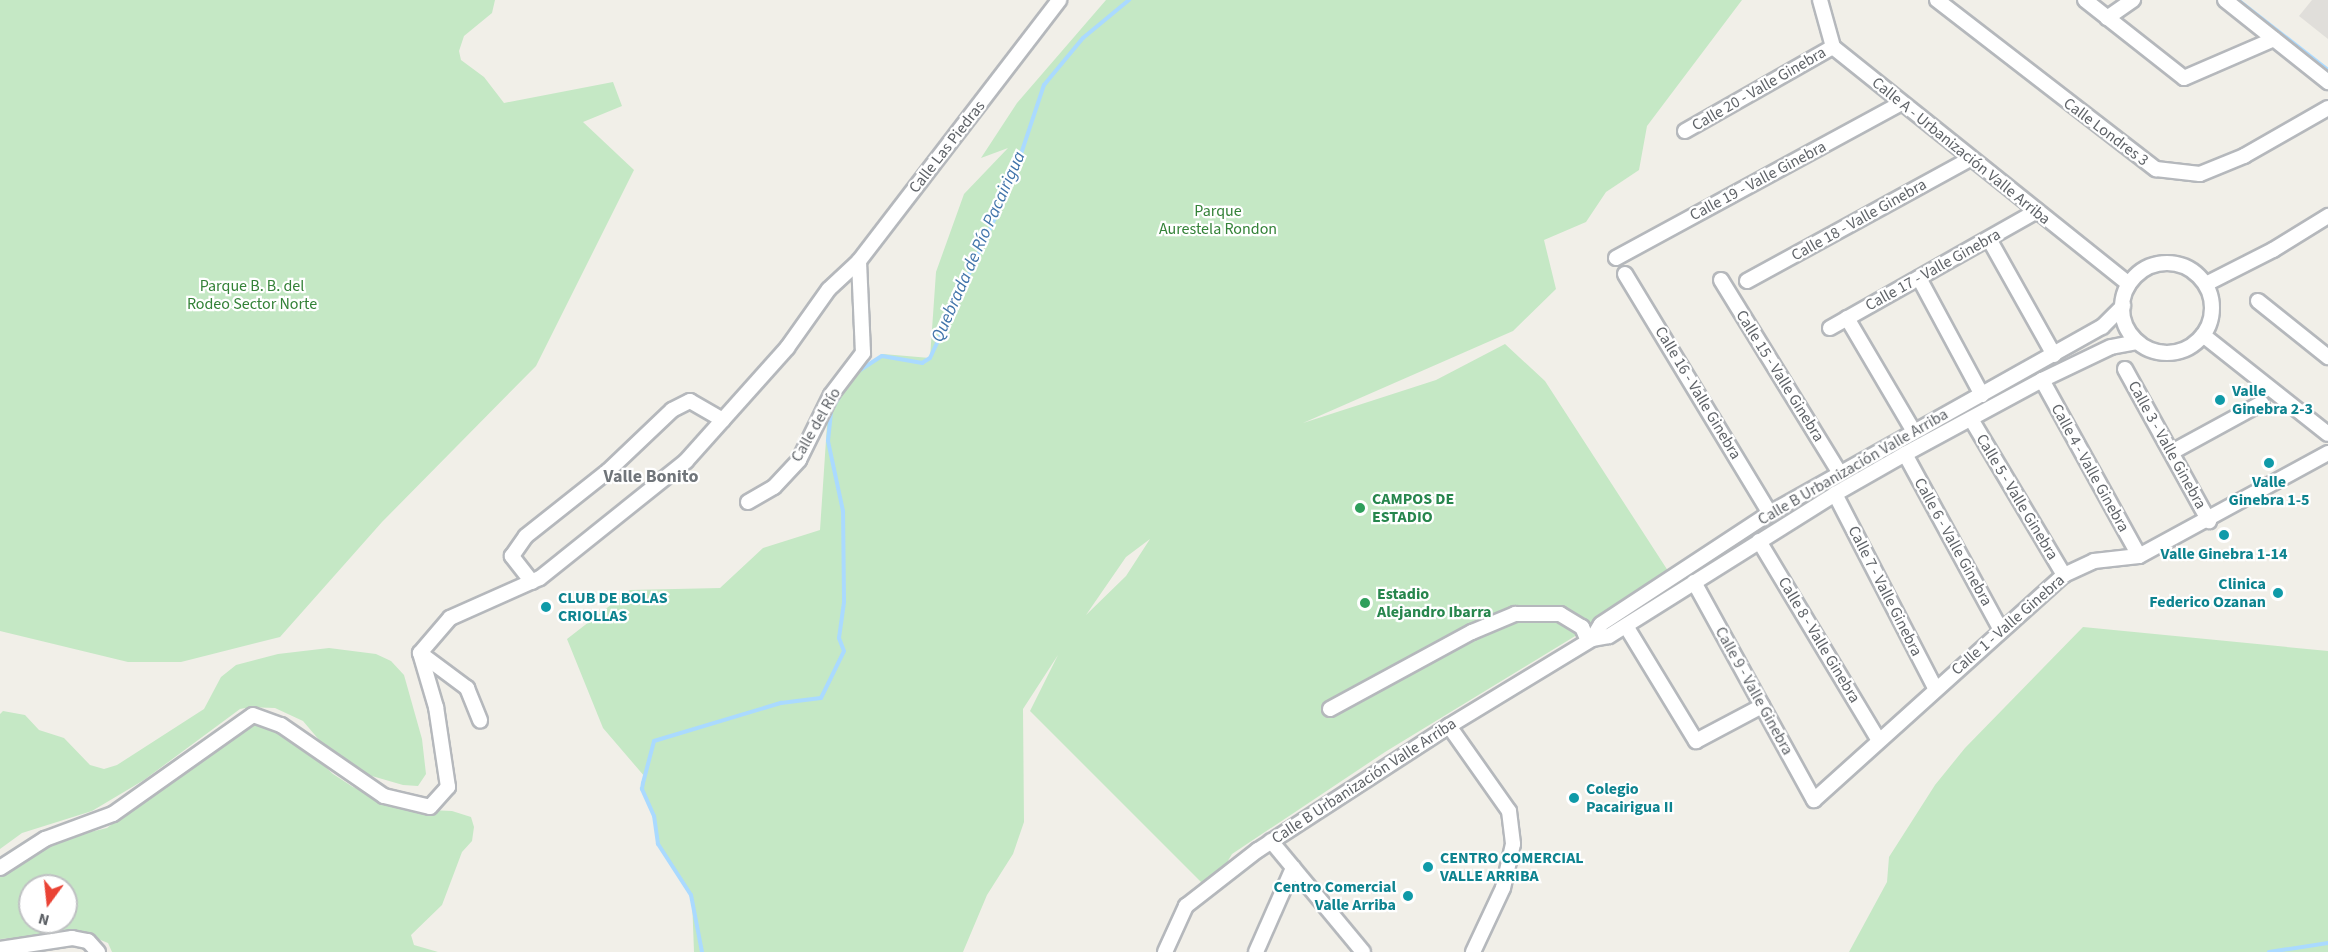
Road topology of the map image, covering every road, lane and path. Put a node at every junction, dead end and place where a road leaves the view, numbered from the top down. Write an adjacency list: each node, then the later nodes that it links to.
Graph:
1 (1059, 0): 19 (street, Calle Las Piedras)
2 (1820, 0): 9 (street)
3 (1937, 0): 12 (street, Calle Londres 3)
4 (2085, 0): 7 (street)
5 (2133, 0): 7 (street)
6 (2225, 0): 8 (street)
7 (2107, 18): 8 (street)
8 (2274, 39): 10 (street)
9 (1833, 46): 11 (street, Calle A - Urbanización Valle Arriba); 13 (street, Calle 20 - Valle Ginebra)
10 (2328, 82)
11 (1900, 104): 14 (street, Calle A - Urbanización Valle Arriba); 18 (street, Calle 19 - Valle Ginebra)
12 (2328, 108)
13 (1685, 131)
14 (1970, 159): 15 (street, Calle A - Urbanización Valle Arriba); 23 (street, Calle 18 - Valle Ginebra)
15 (2037, 212): 17 (street, Calle 17 - Valle Ginebra); 24 (street, Calle A - Urbanización Valle Arriba)
16 (2328, 216): 25 (street)
17 (1989, 238): 21 (street, Calle 17 - Valle Ginebra); 32 (street)
18 (1616, 258)
19 (859, 261): 39 (street, Calle Las Piedras); 47 (street, Calle del Río)
20 (1625, 274): 48 (street, Calle 16 - Valle Ginebra)
21 (1919, 278): 28 (street, Calle 17 - Valle Ginebra); 36 (street)
22 (1721, 280): 45 (street, Calle 15 - Valle Ginebra)
23 (1747, 281)
24 (2129, 284): 25 (street); 27 (street)
25 (2205, 284): 30 (street)
26 (2258, 302): 33 (street)
27 (2123, 306): 31 (street); 32 (street, Calle B Urbanización Valle Arriba)
28 (1848, 318): 29 (street, Calle 17 - Valle Ginebra); 40 (street)
29 (1830, 328)
30 (2203, 335): 31 (street); 41 (street)
31 (2137, 342): 35 (street, Calle B Urbanización Valle Arriba)
32 (2054, 355): 36 (street, Calle B Urbanización Valle Arriba)
33 (2328, 357)
34 (2126, 369): 42 (street, Calle 3 - Valle Ginebra)
35 (2042, 380): 38 (street, Calle B Urbanización Valle Arriba); 51 (street, Calle 4 - Valle Ginebra)
36 (1982, 395): 40 (street, Calle B Urbanización Valle Arriba)
37 (2262, 403): 42 (street)
38 (1971, 419): 44 (street, Calle B Urbanización Valle Arriba); 52 (street, Calle 5 - Valle Ginebra)
39 (723, 420): 53 (street, Calle Las Piedras); 53 (street)
40 (1914, 430): 45 (street, Calle B Urbanización Valle Arriba)
41 (2328, 434)
42 (2172, 452): 49 (street, Calle 3 - Valle Ginebra)
43 (2328, 453): 49 (street, Calle 1 - Valle Ginebra)
44 (1905, 454): 46 (street, Calle B Urbanización Valle Arriba); 56 (street, Calle 6 - Valle Ginebra)
45 (1839, 472): 48 (street, Calle B Urbanización Valle Arriba)
46 (1835, 494): 50 (street, Calle B Urbanización Valle Arriba); 59 (street, Calle 7 - Valle Ginebra)
47 (748, 502)
48 (1770, 513): 57 (street, Calle B Urbanización Valle Arriba)
49 (2209, 521): 51 (street, Calle 1 - Valle Ginebra)
50 (1759, 541): 54 (street, Calle B Urbanización Valle Arriba); 64 (street, Calle 8 - Valle Ginebra)
51 (2139, 556): 52 (street, Calle 1 - Valle Ginebra)
52 (2064, 575): 56 (street, Calle 1 - Valle Ginebra)
53 (532, 582): 58 (street, Calle Las Piedras)
54 (1694, 582): 55 (street, Calle B Urbanización Valle Arriba); 60 (street, Calle 9 - Valle Ginebra)
55 (1626, 626): 57 (street, Calle B Urbanización Valle Arriba); 60 (street)
56 (2001, 630): 59 (street, Calle 1 - Valle Ginebra)
57 (1590, 640): 61 (street); 63 (street, Calle B Urbanización Valle Arriba)
58 (420, 653): 62 (street); 67 (street)
59 (1935, 688): 64 (street, Calle 1 - Valle Ginebra)
60 (1762, 706): 65 (street, Calle 9 - Valle Ginebra)
61 (1330, 710)
62 (480, 721)
63 (1449, 726): 66 (street, Calle B Urbanización Valle Arriba); 74 (street)
64 (1878, 738): 65 (street, Calle 1 - Valle Ginebra)
65 (1814, 800)
66 (1271, 841): 68 (street); 71 (street, Calle B Urbanización Valle Arriba)
67 (0, 868)
68 (1293, 868): 72 (street); 73 (street)
69 (0, 949): 70 (street)
70 (98, 952)
71 (1165, 952)
72 (1256, 952)
73 (1363, 952)
74 (1473, 952)

